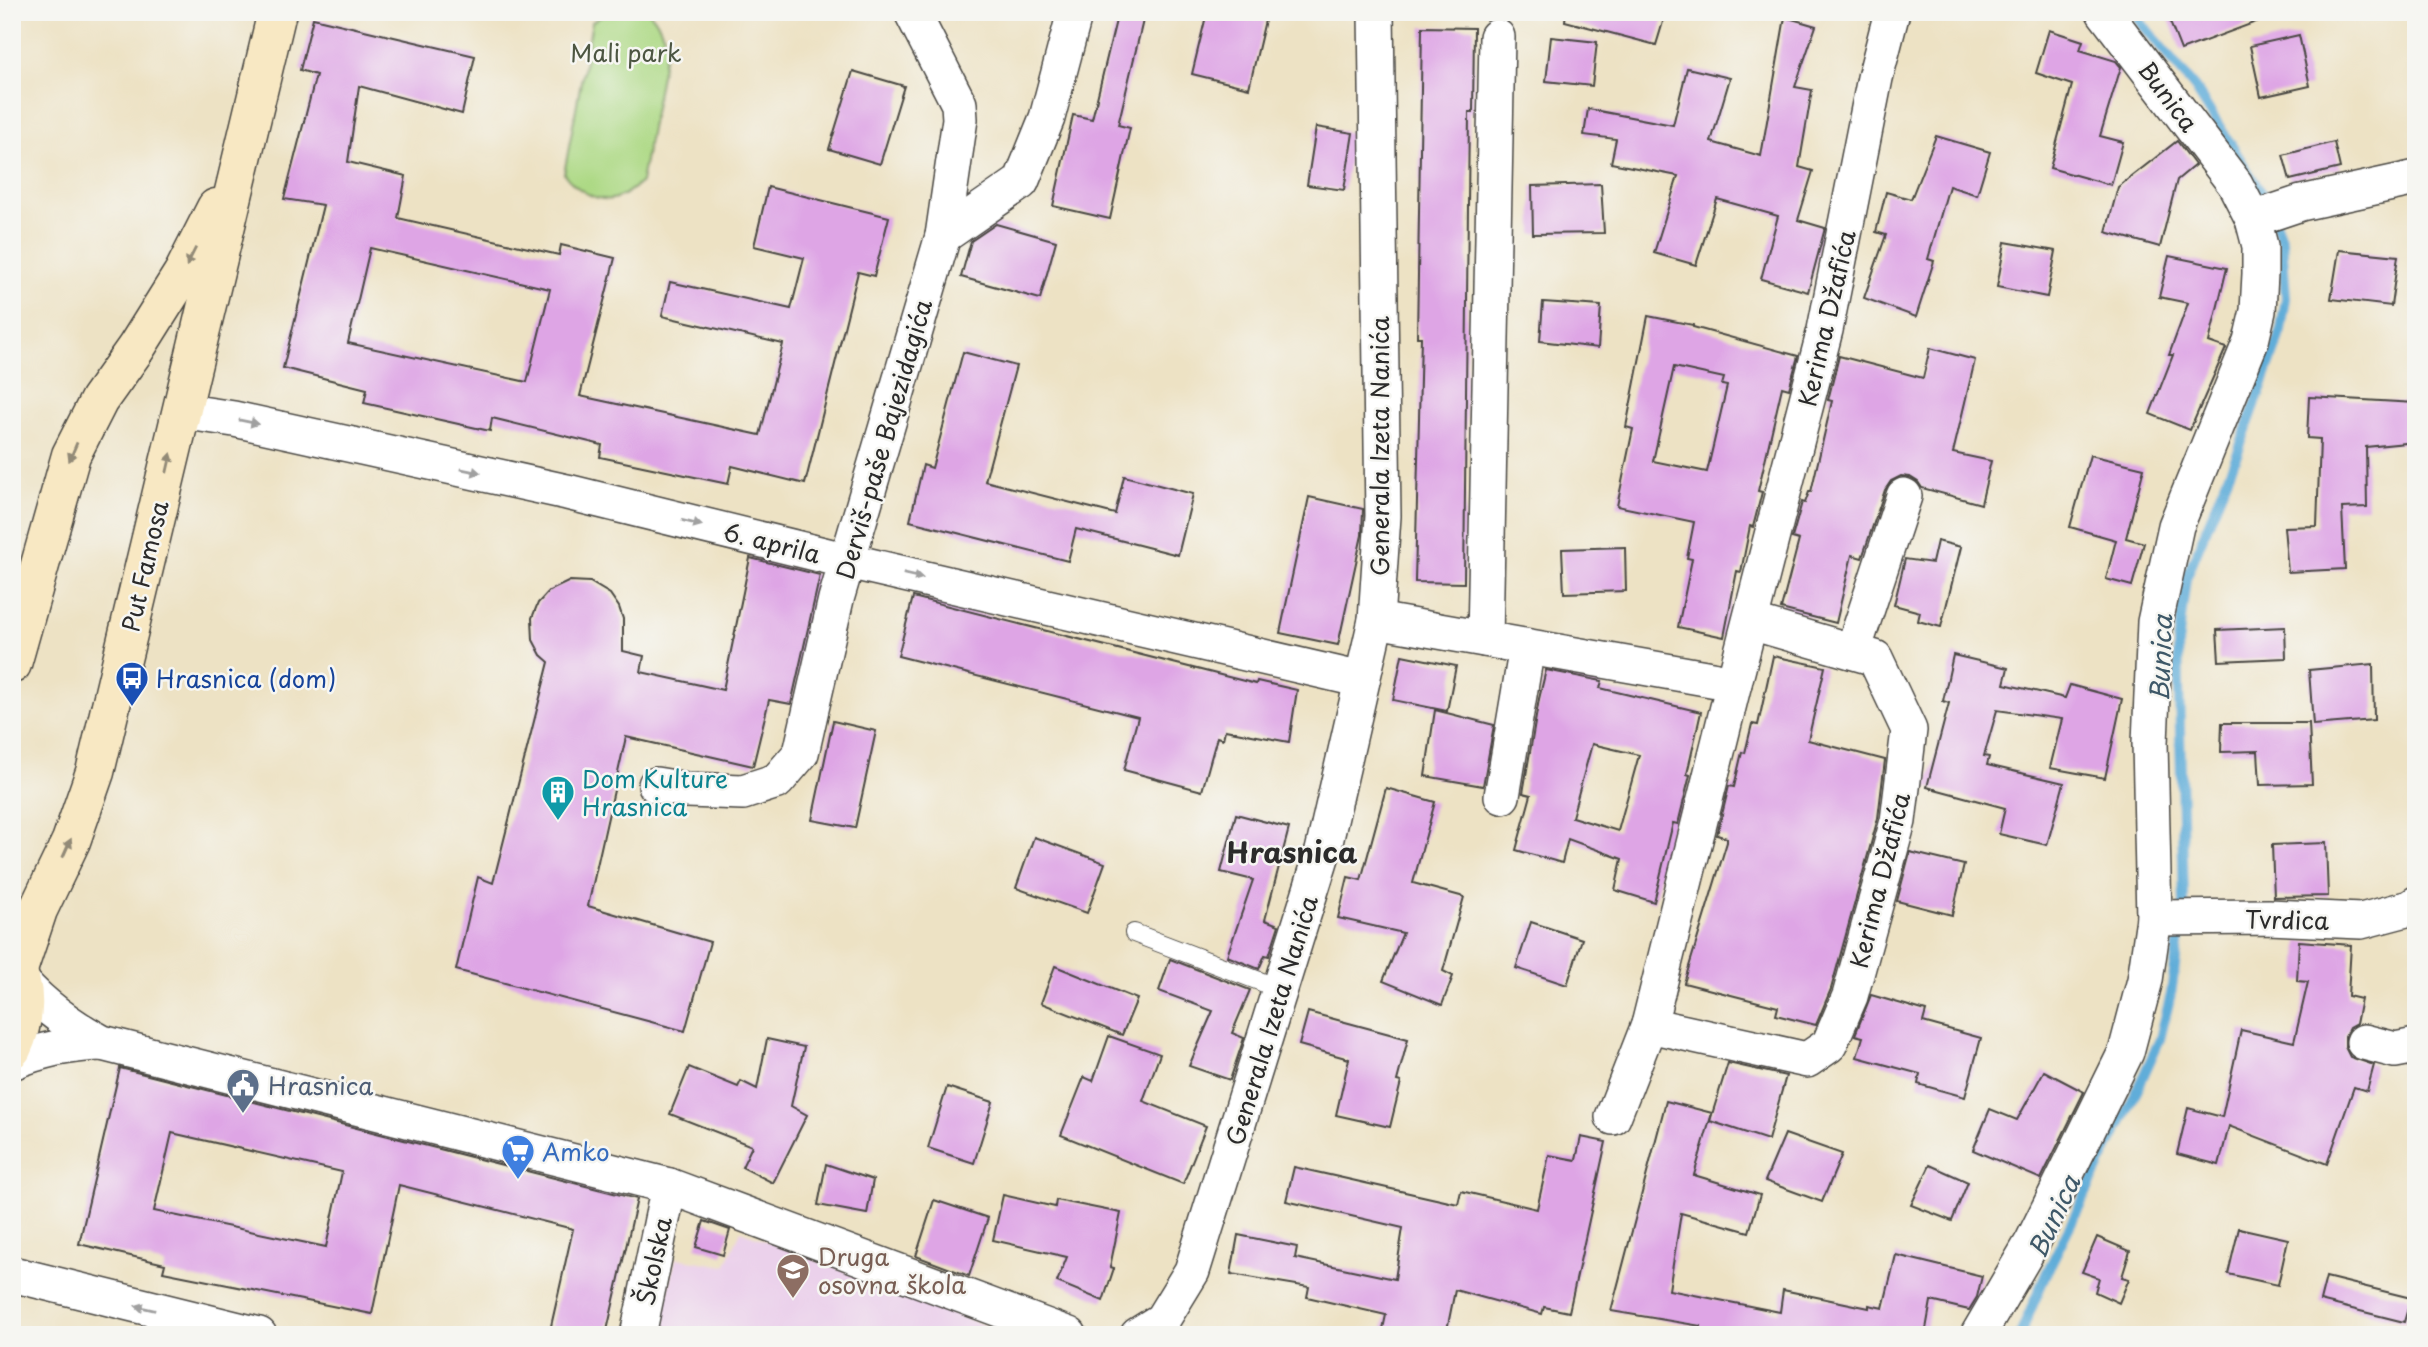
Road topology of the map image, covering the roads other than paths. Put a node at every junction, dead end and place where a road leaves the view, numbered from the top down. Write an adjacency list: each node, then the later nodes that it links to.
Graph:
1 (277, 12): 8 (main road, Put Famosa)
2 (912, 12): 11 (street, Derviš-paše Bajezidagića)
3 (1074, 12): 11 (street)
4 (1376, 12): 15 (street, Generala Izeta Nanića)
5 (1892, 12): 16 (street, Kerima Džafića)
6 (2104, 12): 10 (street, Bunica)
7 (1497, 37): 17 (street)
8 (244, 153): 12 (main road, Put Famosa); 20 (main road, Put Famosa, one-way to 20)
9 (2416, 178): 10 (street)
10 (2267, 215): 26 (street, Bunica)
11 (943, 236): 14 (street, Derviš-paše Bajezidagića)
12 (181, 411): 14 (street, 6. aprila, one-way to 14); 28 (main road, Put Famosa, one-way to 12)
13 (1904, 496): 19 (street)
14 (848, 561): 21 (street, 6. aprila, one-way to 21); 23 (street, Derviš-paše Bajezidagića)
15 (1376, 620): 17 (street); 21 (street, Generala Izeta Nanića)
16 (1751, 622): 19 (street, Kerima Džafića); 22 (street, Kerima Džafića)
17 (1485, 639): 18 (street)
18 (1527, 647): 22 (street); 24 (street)
19 (1853, 651): 30 (street, Kerima Džafića)
20 (12, 664)
21 (1362, 680): 29 (street, Generala Izeta Nanića)
22 (1734, 684): 30 (street, Kerima Džafića)
23 (656, 785)
24 (1503, 796)
25 (2416, 904): 26 (street, Tvrdica)
26 (2174, 919): 43 (street, Bunica)
27 (1134, 933): 29 (lane)
28 (17, 970): 32 (street); 34 (main road, Put Famosa)
29 (1280, 989): 42 (street, Generala Izeta Nanića)
30 (1649, 1025): 36 (street, Kerima Džafića)
31 (2364, 1042): 33 (street)
32 (102, 1043): 35 (street); 37 (street)
33 (2416, 1046)
34 (12, 1049)
35 (12, 1062)
36 (1613, 1117)
37 (668, 1186): 40 (street, Školska); 41 (street)
38 (12, 1274): 39 (street, one-way to 38)
39 (259, 1335)
40 (638, 1335)
41 (1069, 1335)
42 (1138, 1335)
43 (1978, 1335)

